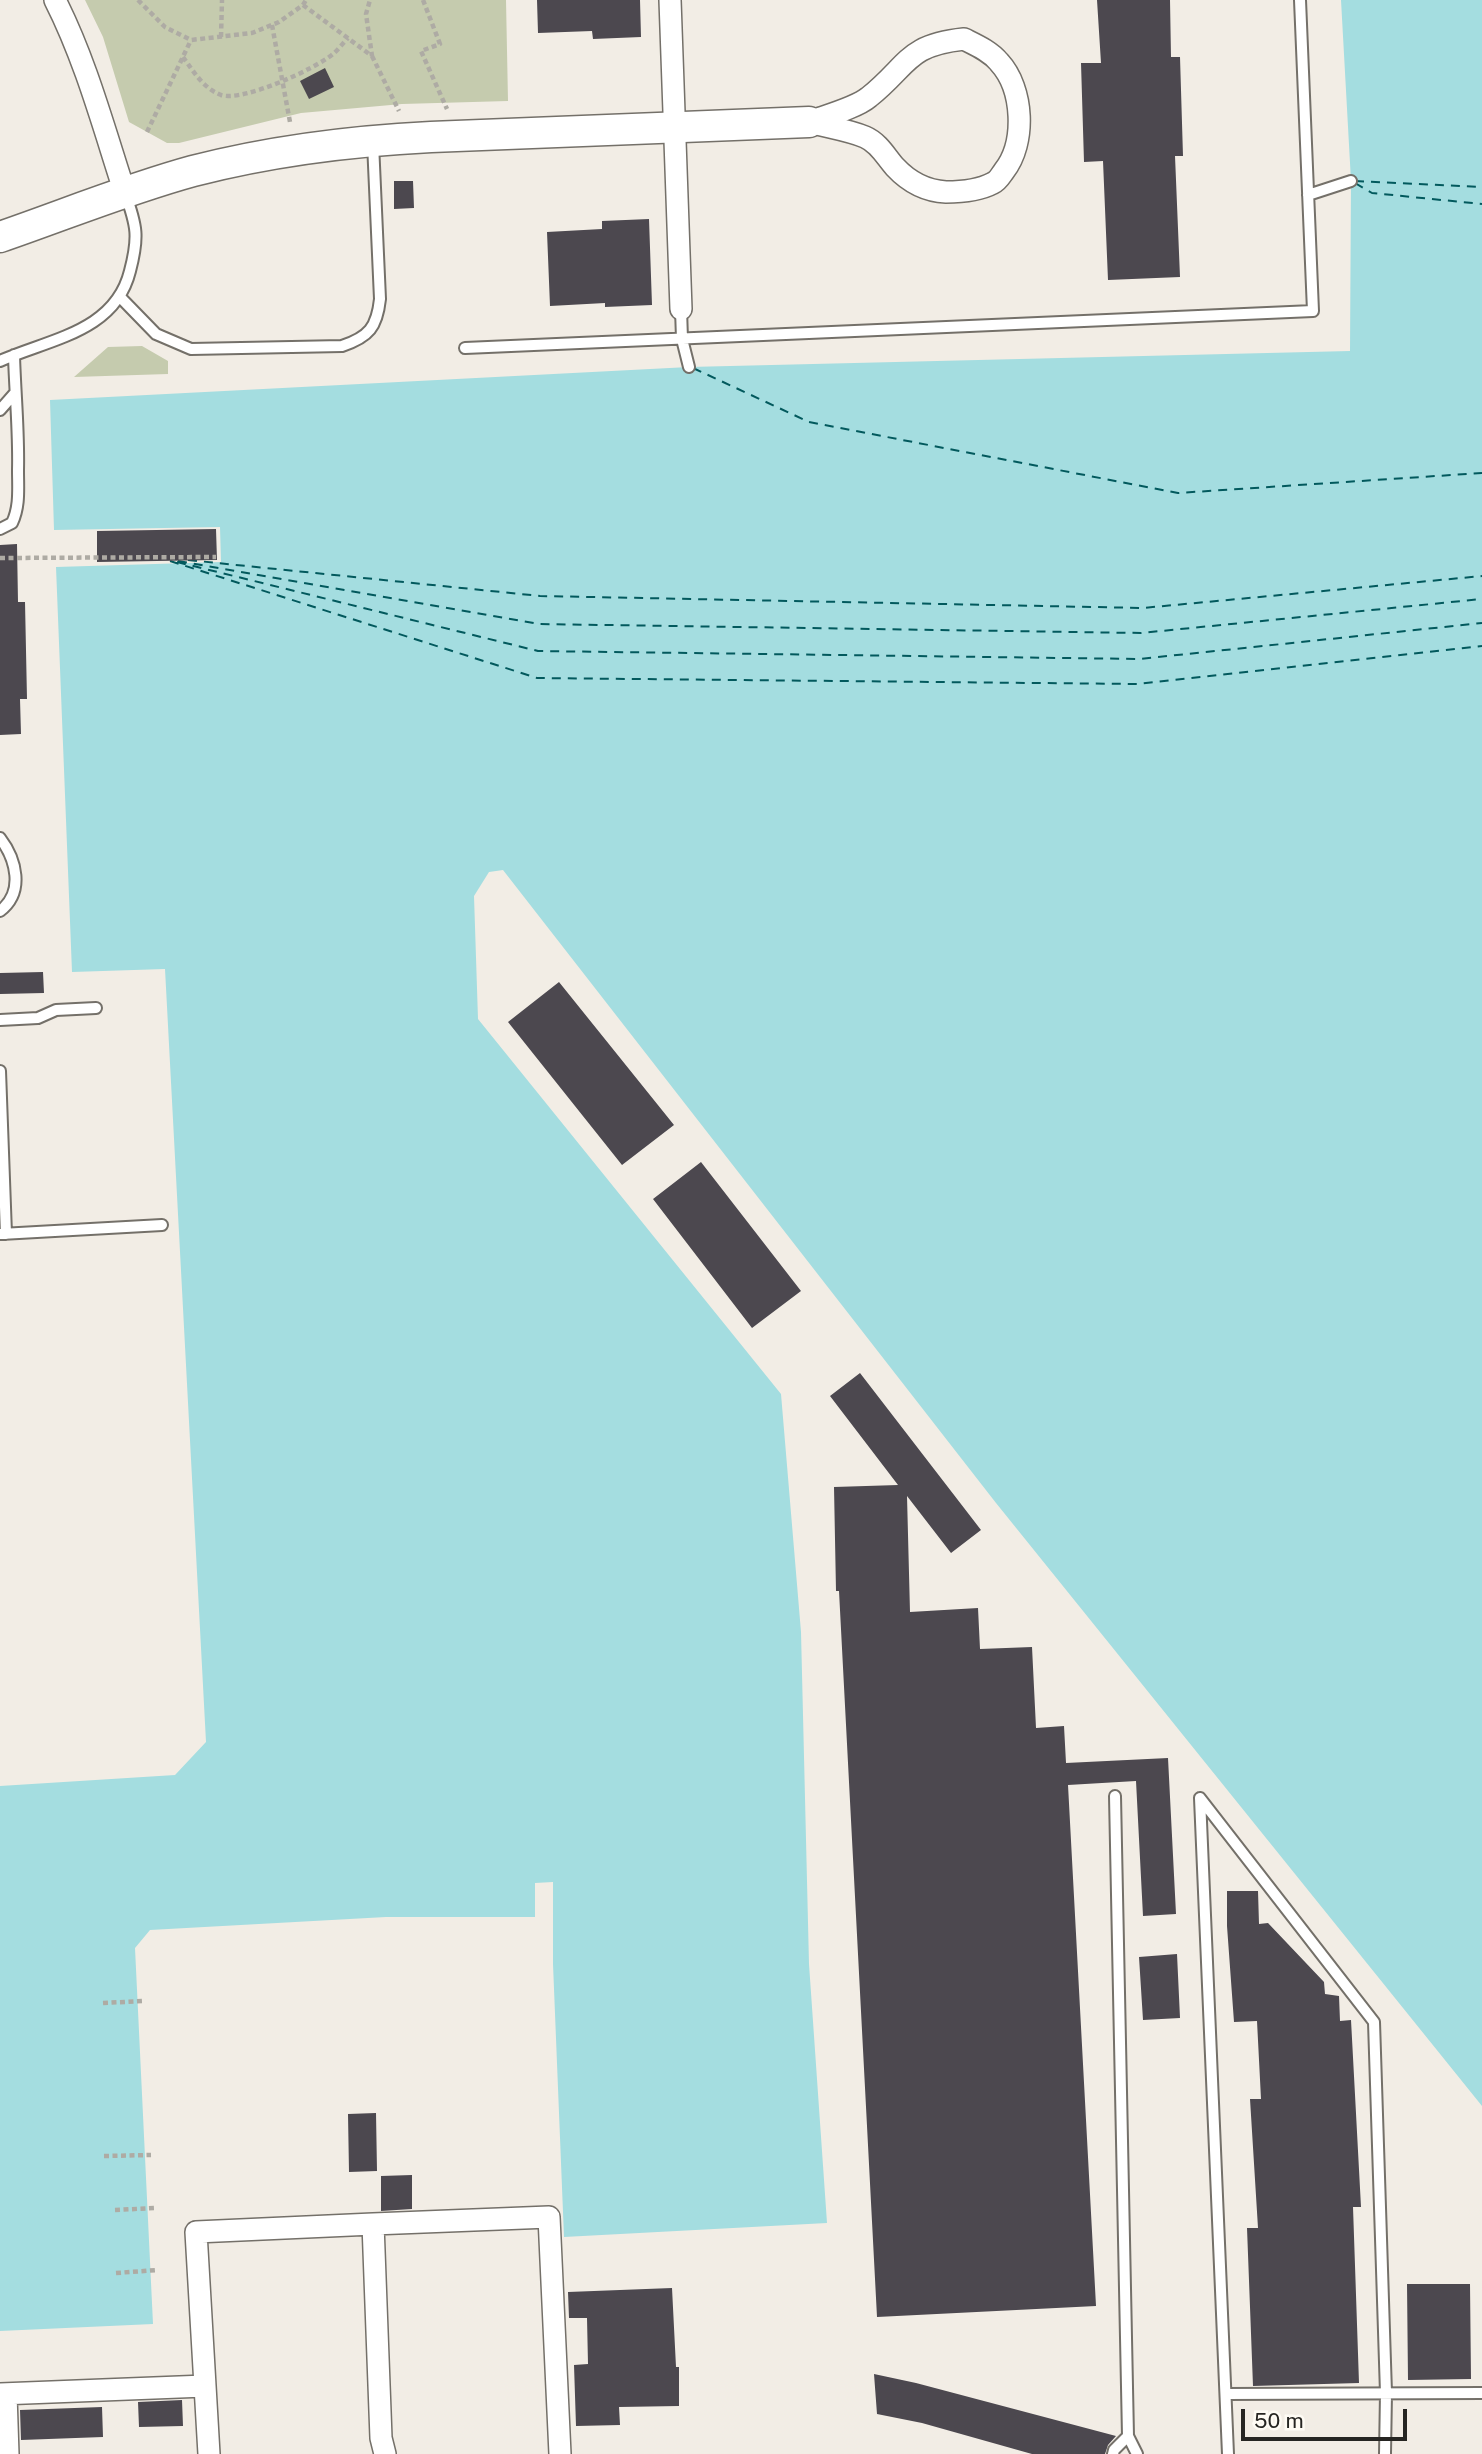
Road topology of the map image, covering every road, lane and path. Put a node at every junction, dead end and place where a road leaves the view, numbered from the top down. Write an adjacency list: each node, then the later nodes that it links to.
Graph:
1 (55, 0): 24 (street)
2 (138, 0): 12 (path)
3 (222, 0): 10 (path)
4 (370, 0): 13 (path)
5 (424, 0): 16 (path)
6 (670, 0): 20 (street)
7 (1300, 0): 25 (lane)
8 (304, 3): 9 (path); 11 (path)
9 (272, 25): 10 (path); 15 (path)
10 (221, 37): 12 (path)
11 (348, 38): 13 (path); 15 (path)
12 (191, 40): 14 (path)
13 (372, 55): 17 (path)
14 (183, 57): 15 (path); 21 (path)
15 (282, 80): 18 (path)
16 (447, 109)
17 (399, 111)
18 (290, 122)
19 (808, 122): 19 (street); 20 (street)
20 (674, 126): 22 (street); 28 (street)
21 (147, 132)
22 (373, 140): 24 (street); 27 (lane)
23 (1351, 181): 25 (lane)
24 (125, 193): 26 (street); 27 (lane)
25 (1308, 195): 29 (lane)
26 (0, 237)
27 (120, 297): 31 (lane)
28 (681, 309): 29 (lane)
29 (682, 339): 30 (lane); 33 (lane)
30 (465, 348)
31 (15, 355): 32 (lane); 34 (lane)
32 (0, 362)
33 (689, 367)
34 (15, 393): 35 (lane); 36 (lane)
35 (0, 410)
36 (0, 529)
37 (216, 557): 38 (path)
38 (0, 558)
39 (0, 838): 40 (lane)
40 (0, 911)
41 (96, 1008): 42 (lane)
42 (0, 1020)
43 (0, 1071): 45 (lane)
44 (162, 1225): 45 (lane)
45 (3, 1234)
46 (1115, 1796): 61 (lane)
47 (143, 2001): 48 (path)
48 (103, 2003)
49 (151, 2155): 50 (path)
50 (104, 2156)
51 (154, 2208): 52 (path)
52 (115, 2210)
53 (373, 2224): 56 (street); 64 (street); 65 (street)
54 (157, 2270): 55 (path)
55 (116, 2273)
56 (205, 2386): 60 (street); 63 (street)
57 (1226, 2393): 58 (lane); 58 (lane); 68 (lane)
58 (1386, 2393): 59 (lane); 69 (lane)
59 (1482, 2393)
60 (3, 2394): 62 (street)
61 (1128, 2436): 66 (lane); 67 (lane)
62 (8, 2454)
63 (209, 2454)
64 (385, 2454)
65 (560, 2454)
66 (1113, 2454)
67 (1137, 2454)
68 (1228, 2454)
69 (1385, 2454)

